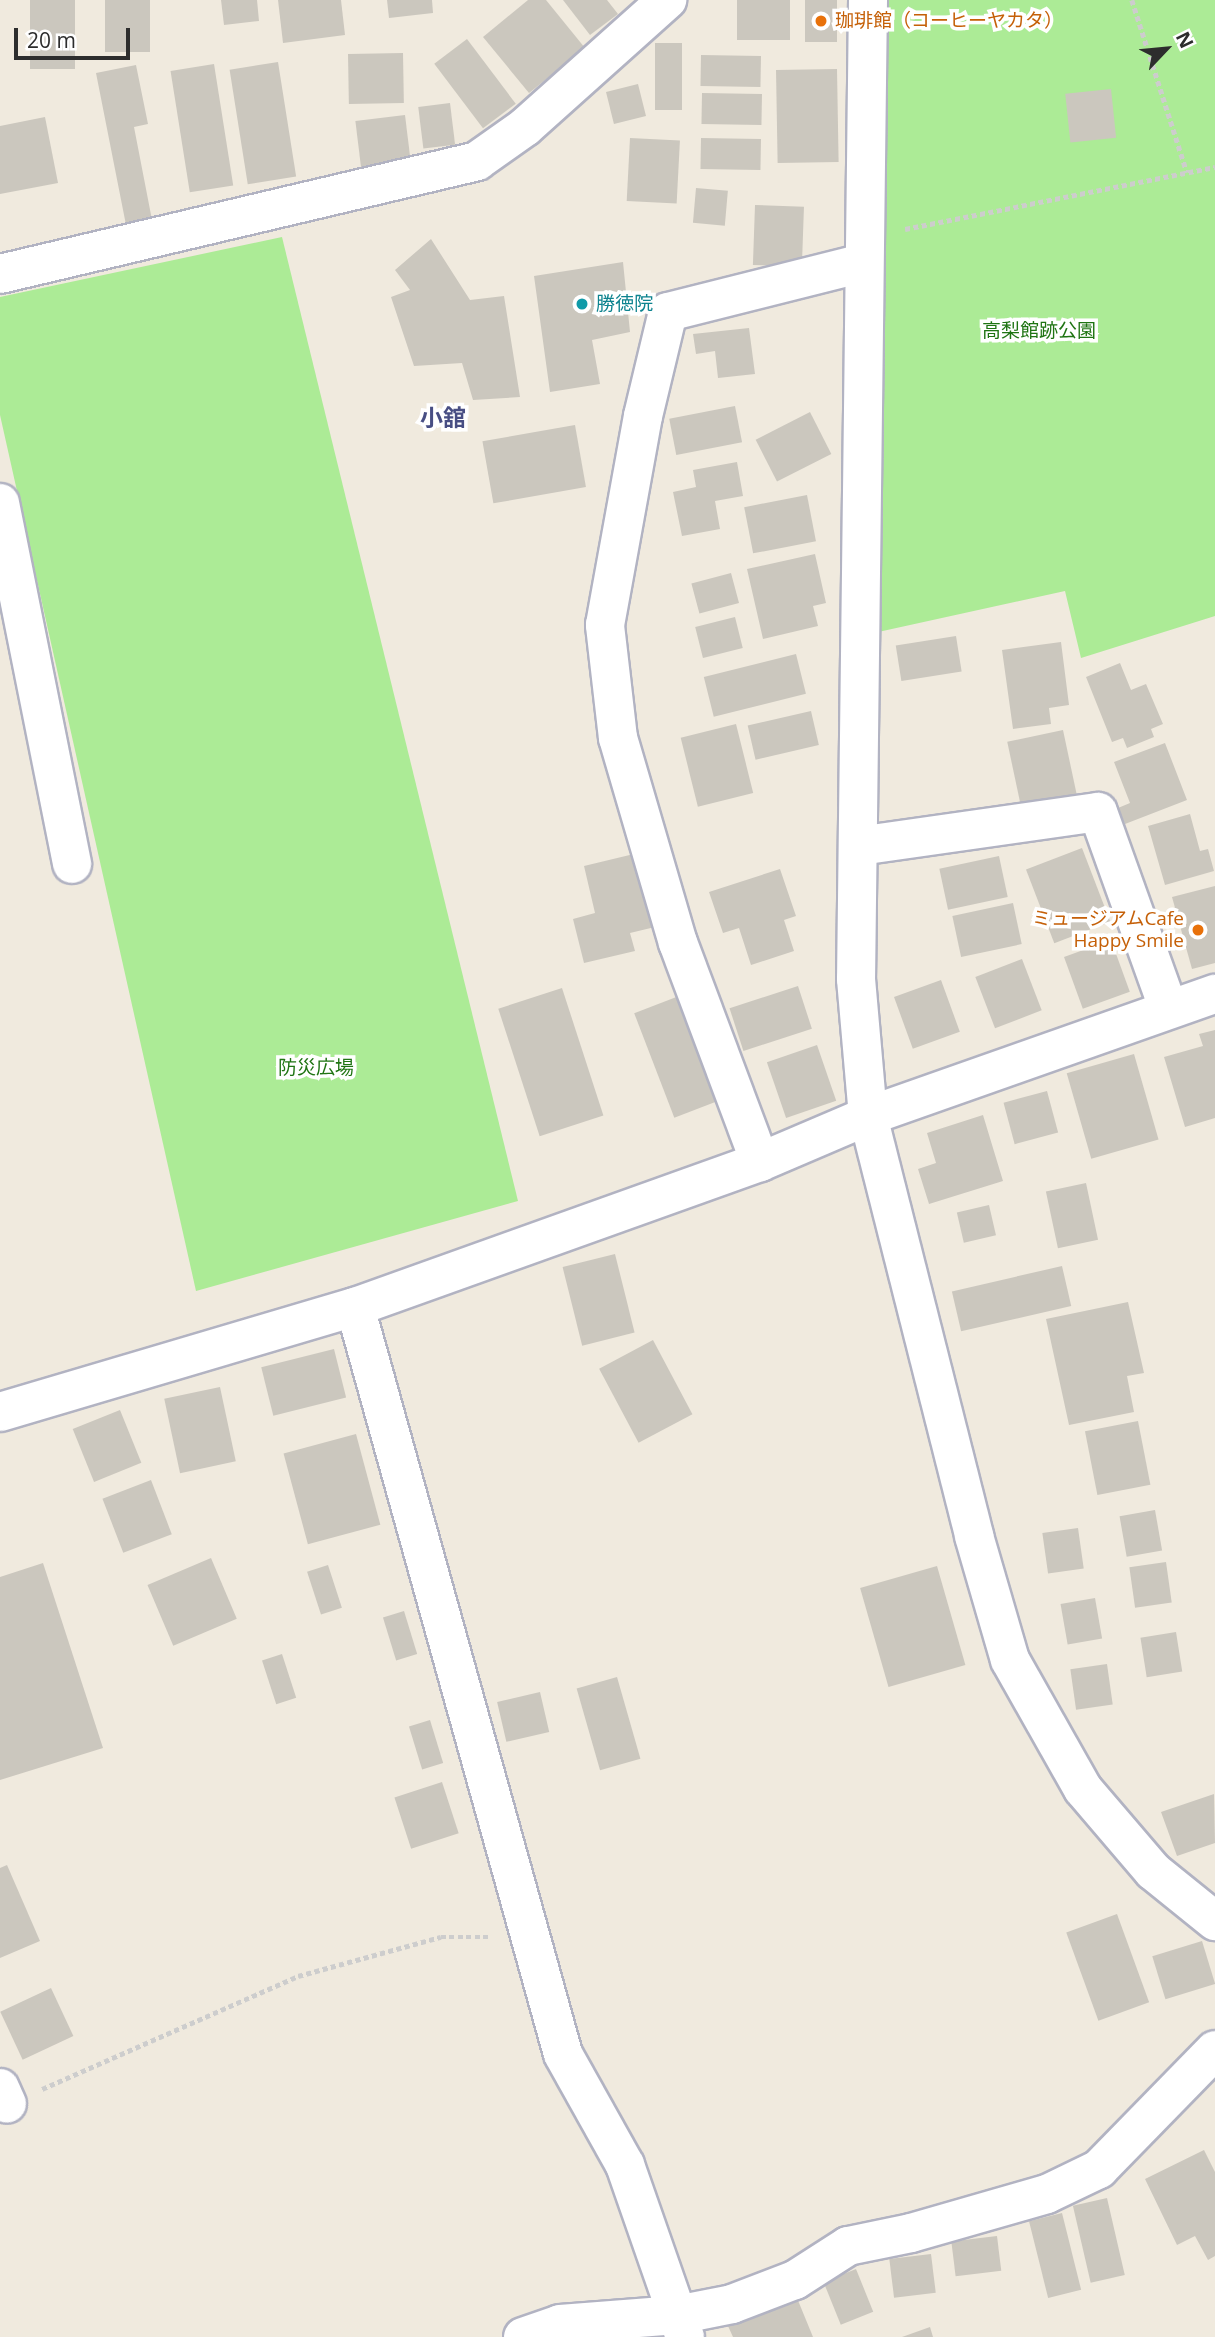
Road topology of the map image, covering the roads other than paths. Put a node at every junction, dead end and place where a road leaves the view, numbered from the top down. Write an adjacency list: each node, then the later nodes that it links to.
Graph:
1 (667, 0): 4 (street)
2 (868, 0): 3 (street)
3 (863, 250): 6 (street); 11 (street)
4 (0, 274)
5 (0, 503): 7 (street)
6 (859, 846): 9 (street); 10 (street)
7 (72, 864)
8 (1215, 994): 9 (street)
9 (1168, 1008): 10 (street)
10 (868, 1116): 11 (street); 14 (street)
11 (760, 1162): 12 (street)
12 (355, 1307): 13 (street); 16 (street)
13 (0, 1412)
14 (1215, 1921)
15 (1215, 2050): 16 (street)
16 (681, 2326): 17 (street)
17 (523, 2337)

